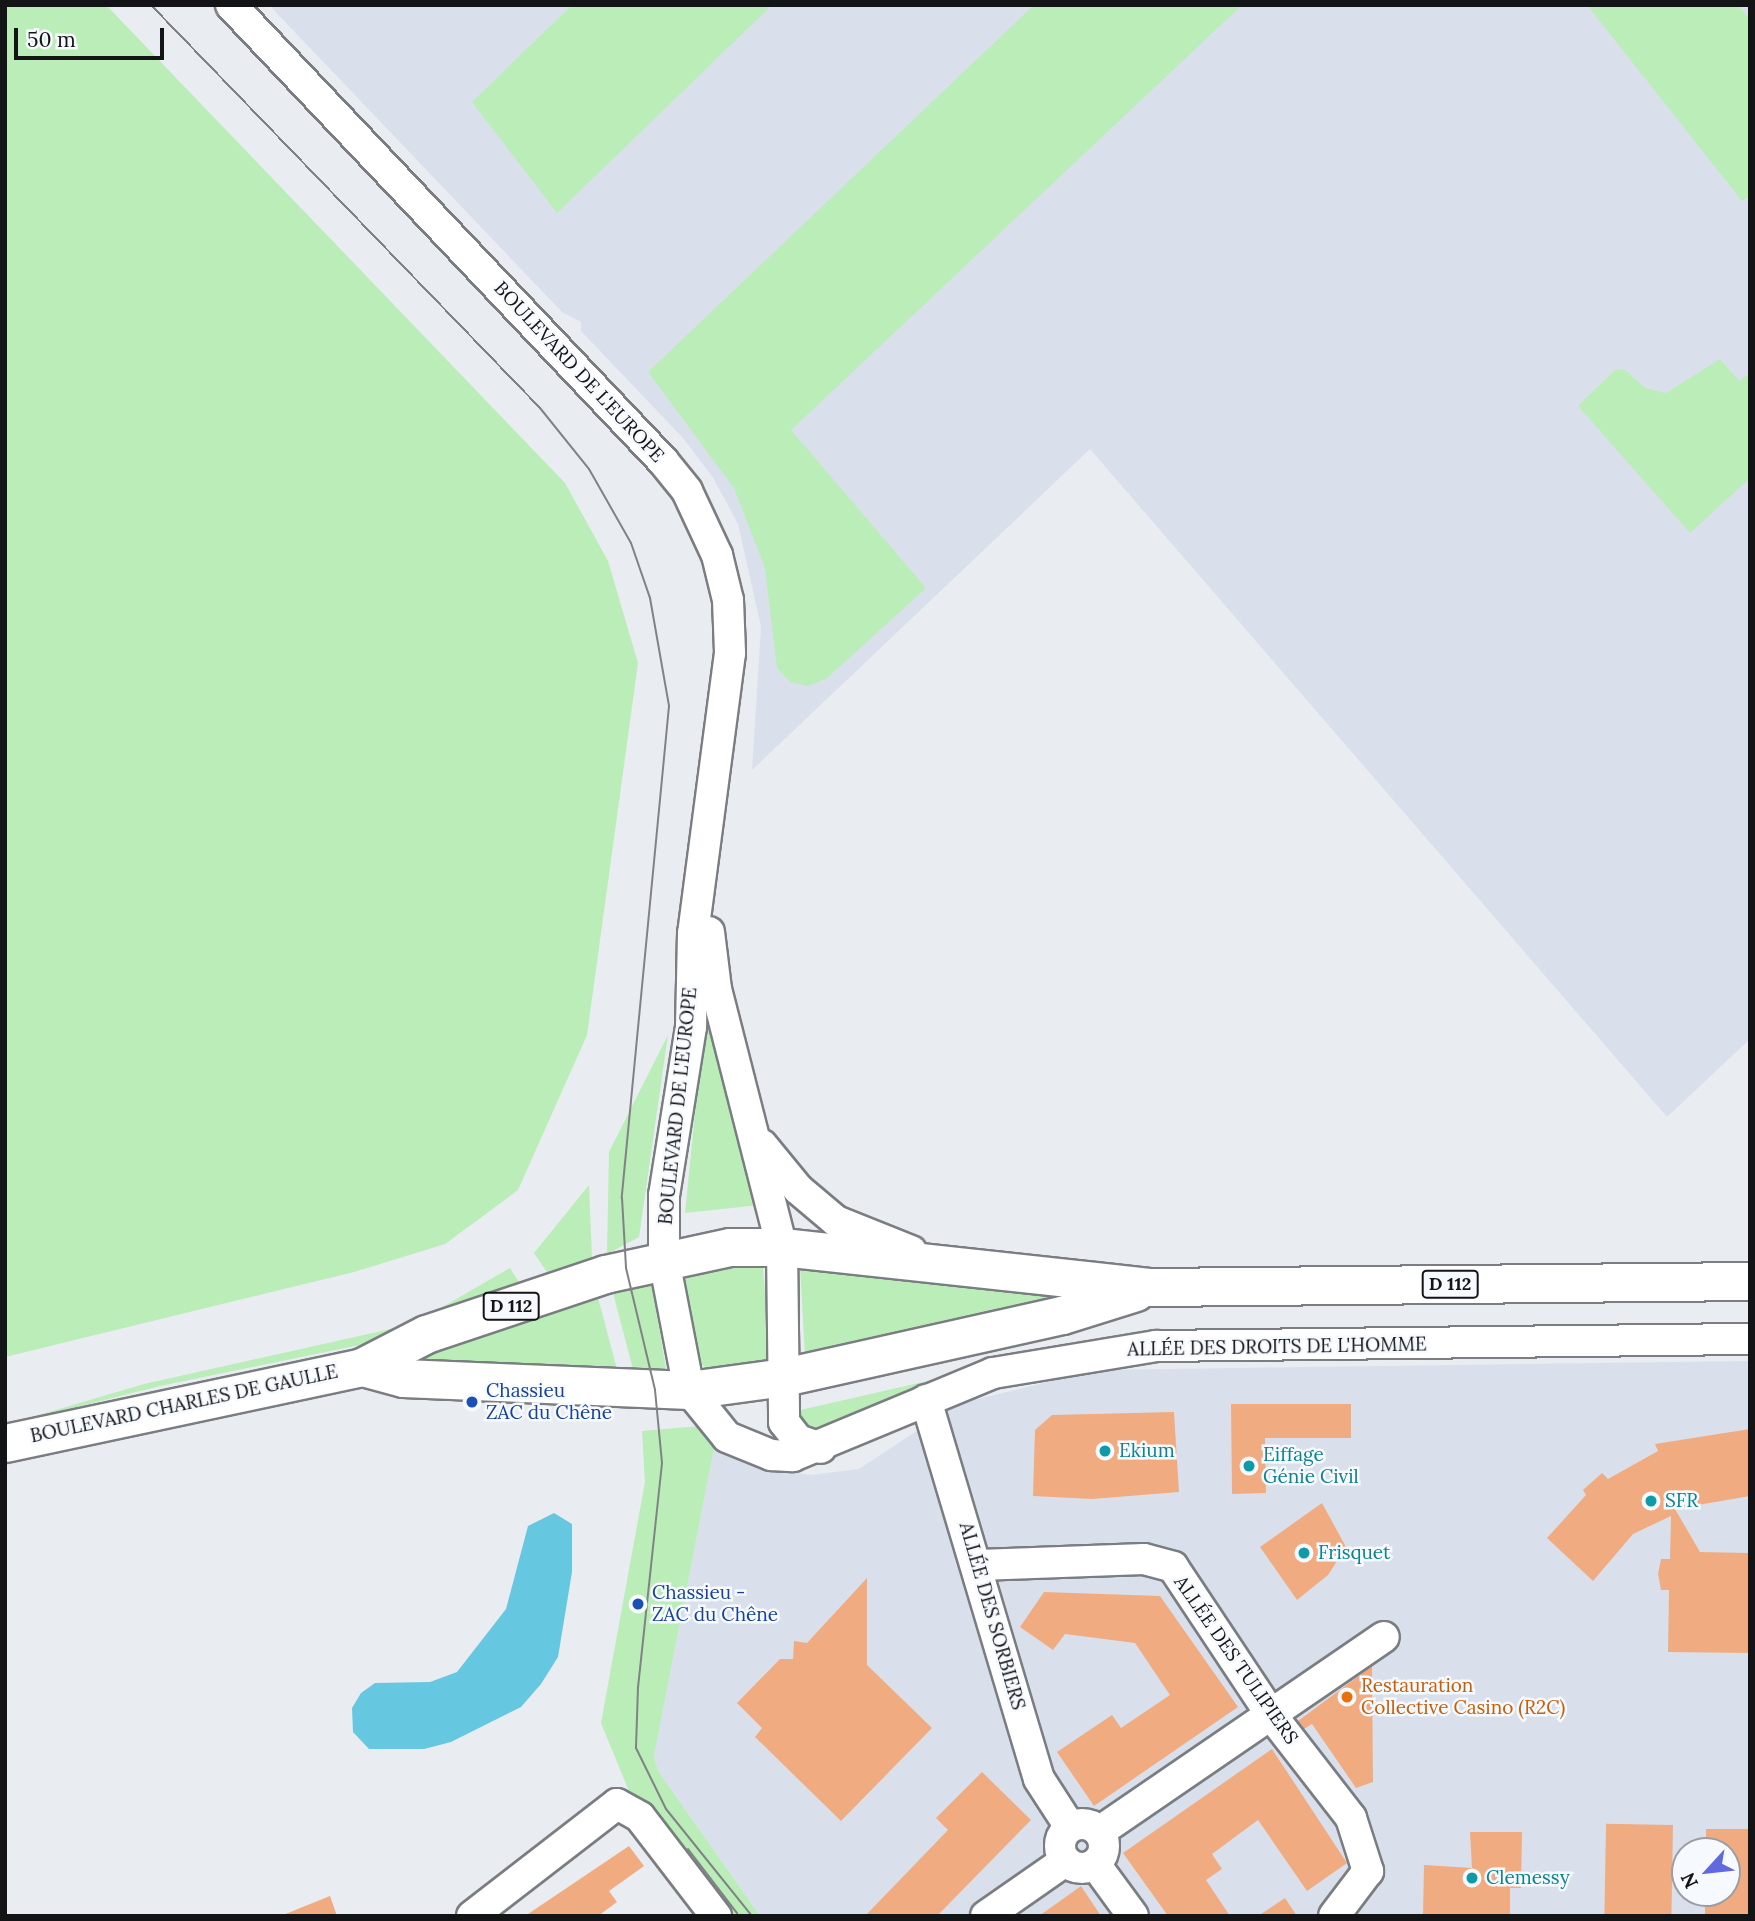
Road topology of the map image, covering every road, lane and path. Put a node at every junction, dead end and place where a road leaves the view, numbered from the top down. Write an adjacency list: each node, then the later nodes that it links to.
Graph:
1 (231, 5): 2 (street, BOULEVARD DE L'EUROPE)
2 (711, 827): 3 (street, BOULEVARD DE L'EUROPE); 5 (street, BOULEVARD DE L'EUROPE)
3 (755, 1133): 4 (street, BOULEVARD DE L'EUROPE); 6 (street, BOULEVARD DE L'EUROPE)
4 (782, 1247): 5 (main road, BOULEVARD CHARLES DE GAULLE); 6 (main road, D 112); 11 (street, BOULEVARD DE L'EUROPE)
5 (664, 1259): 10 (main road, BOULEVARD CHARLES DE GAULLE / D 112); 12 (street, BOULEVARD DE L'EUROPE)
6 (959, 1264): 8 (main road, D 112)
7 (1750, 1281): 8 (main road, D 112)
8 (1151, 1287): 11 (main road, D 112)
9 (1750, 1339): 13 (street, ALLÉE DES DROITS DE L'HOMME)
10 (362, 1367): 12 (main road, BOULEVARD CHARLES DE GAULLE / D 112); 14 (main road, BOULEVARD CHARLES DE GAULLE / D 112)
11 (784, 1377): 12 (main road, BOULEVARD CHARLES DE GAULLE); 15 (street)
12 (689, 1390): 15 (street, ALLÉE DES DROITS DE L'HOMME)
13 (926, 1400): 15 (street, ALLÉE DES DROITS DE L'HOMME); 16 (street, ALLÉE DES SORBIERS)
14 (5, 1443)
15 (821, 1448)
16 (979, 1566): 18 (street, ALLÉE DES TULIPIERS); 19 (street, ALLÉE DES SORBIERS)
17 (1384, 1637): 18 (street)
18 (1272, 1716): 19 (street); 26 (street, ALLÉE DES TULIPIERS)
19 (1084, 1829): 20 (street); 21 (street)
20 (1065, 1861): 21 (street); 24 (street)
21 (1095, 1864): 25 (street)
22 (472, 1916): 23 (street)
23 (716, 1916)
24 (986, 1916)
25 (1133, 1916)
26 (1335, 1916)

